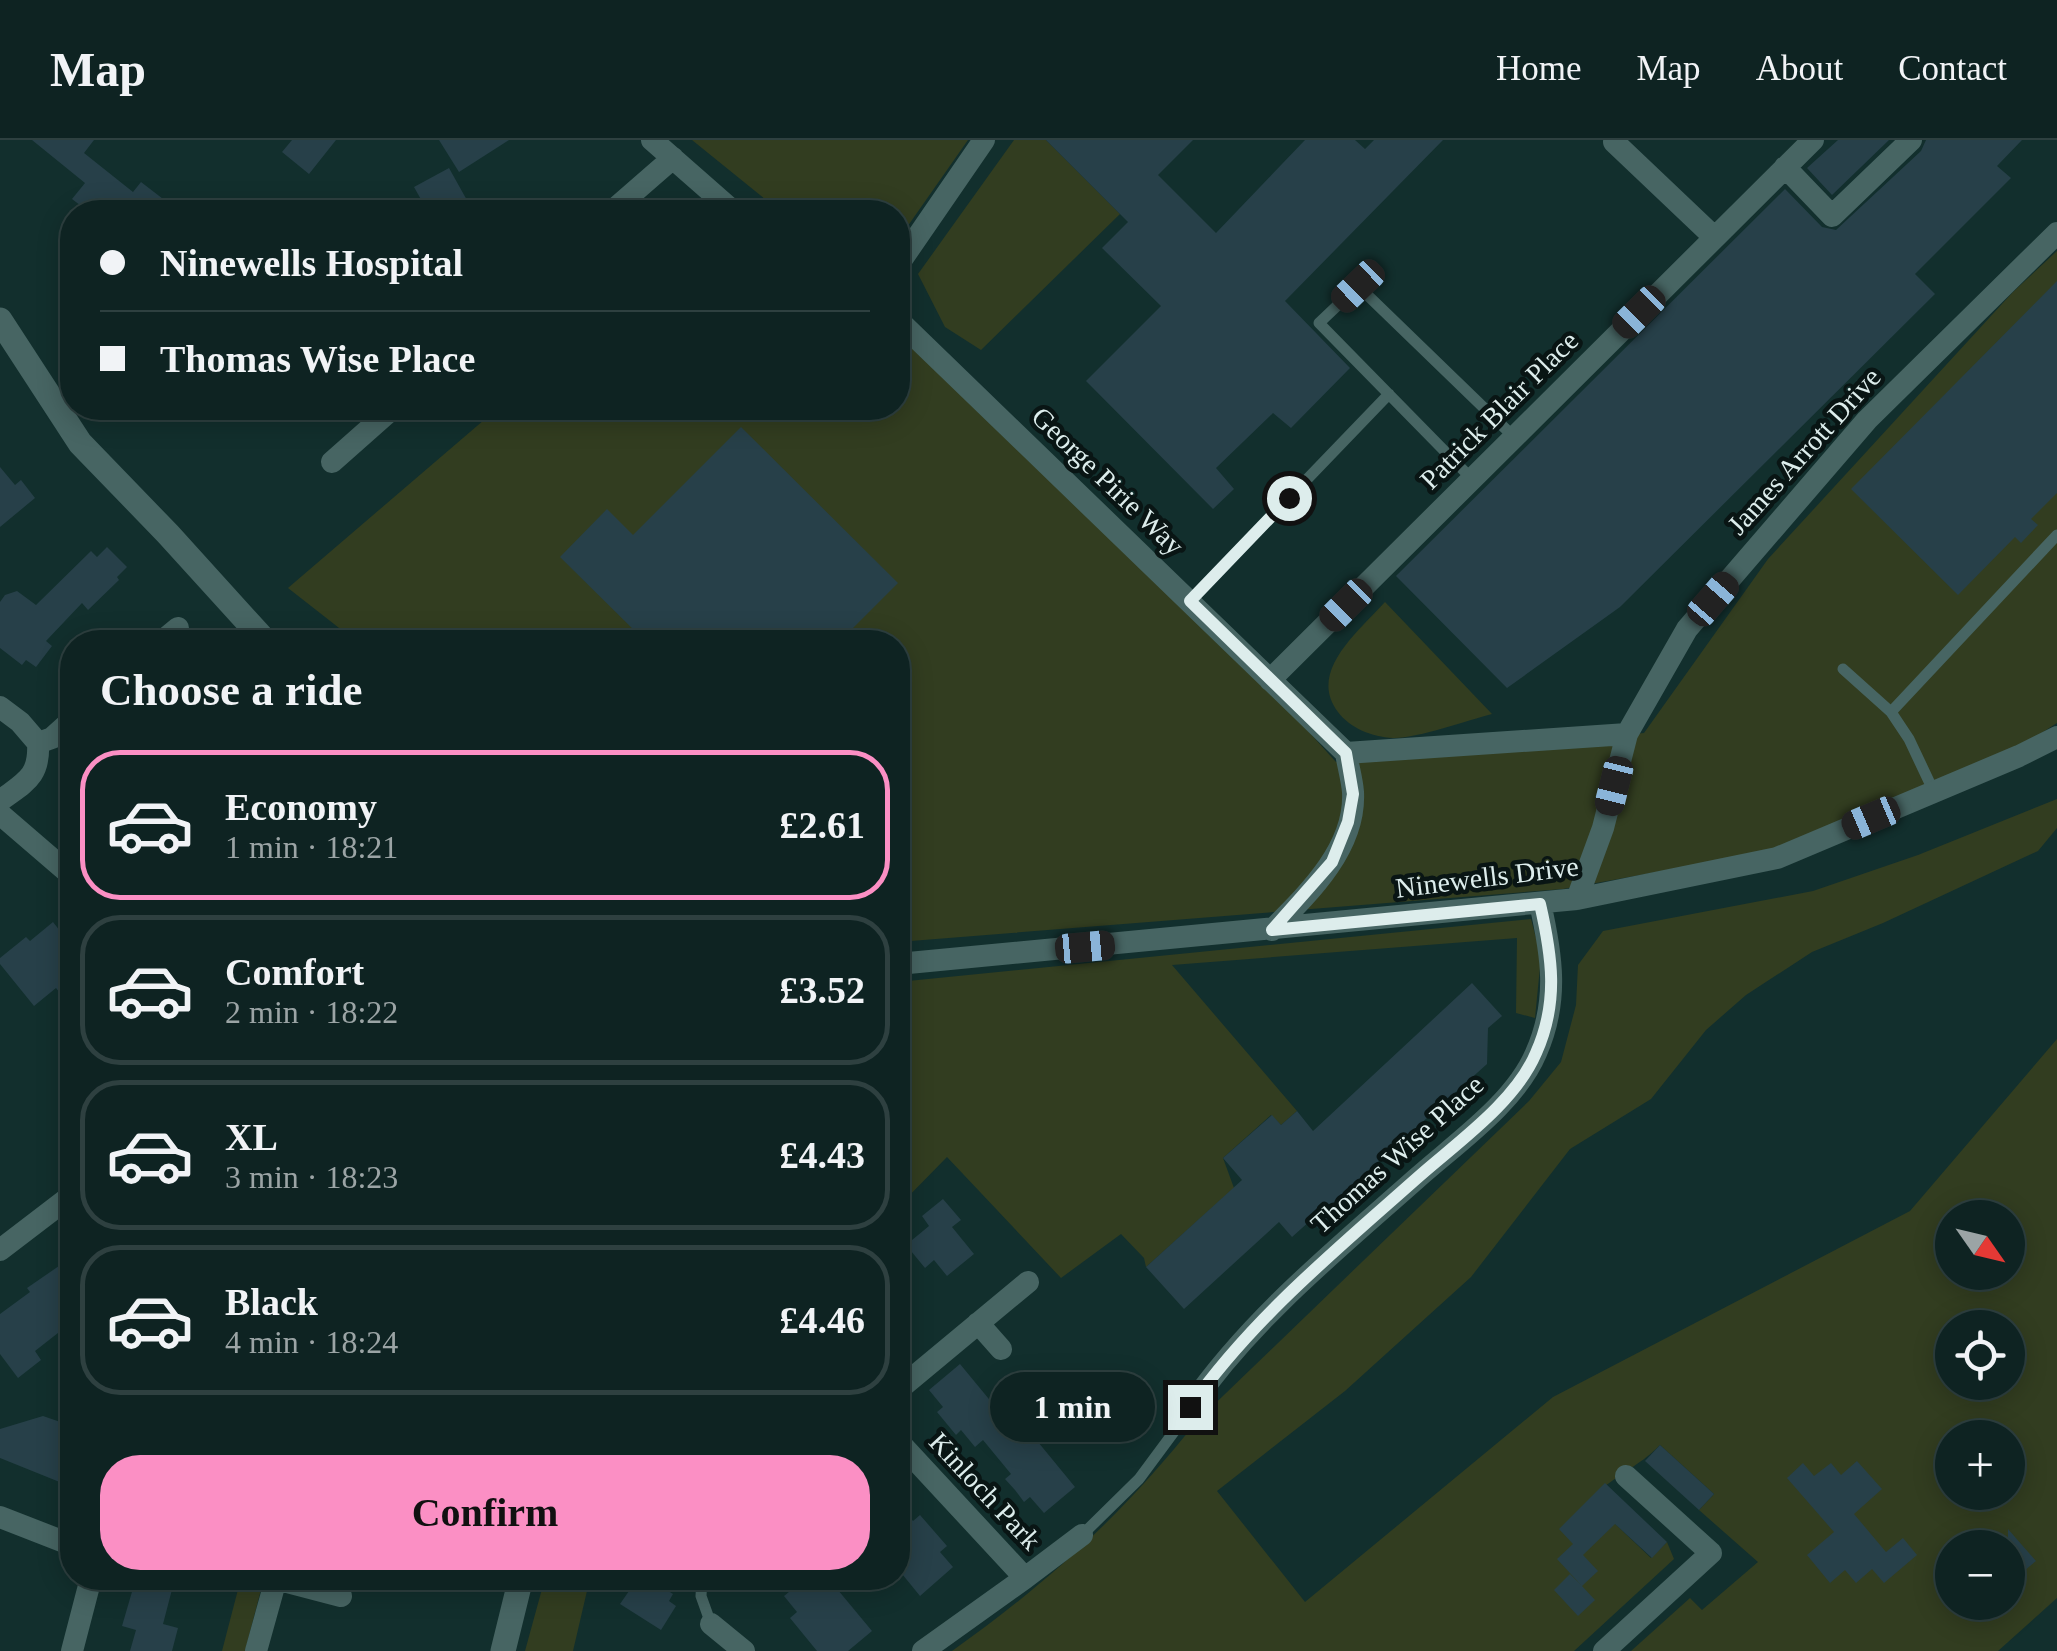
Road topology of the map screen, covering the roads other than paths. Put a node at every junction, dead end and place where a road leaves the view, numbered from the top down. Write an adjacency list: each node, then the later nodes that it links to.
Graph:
1 (652, 140): 6 (street)
2 (984, 140): 12 (street)
3 (1813, 140): 7 (street, Patrick Blair Place)
4 (1911, 140): 7 (street)
5 (1614, 142): 11 (street)
6 (673, 158): 8 (street); 9 (street)
7 (1786, 167): 11 (street, Patrick Blair Place)
8 (624, 200)
9 (720, 200)
10 (2057, 233): 32 (street, James Arrott Drive)
11 (1714, 237): 19 (street, Patrick Blair Place)
12 (910, 248)
13 (0, 320): 16 (street)
14 (910, 332): 24 (street, George Pirie Way)
15 (1389, 394): 19 (lane); 21 (lane); 24 (lane)
16 (60, 412)
17 (65, 420): 22 (street)
18 (379, 420): 20 (street)
19 (1514, 437): 21 (street, Patrick Blair Place)
20 (332, 462)
21 (1472, 479): 28 (street, Patrick Blair Place)
22 (168, 534): 25 (street); 26 (street)
23 (2057, 535): 30 (lane)
24 (1190, 601): 28 (street, George Pirie Way)
25 (255, 630)
26 (273, 630)
27 (1843, 669): 30 (lane)
28 (1270, 680): 35 (street, George Pirie Way)
29 (0, 707): 34 (street)
30 (1891, 712): 36 (lane)
31 (60, 731): 34 (street)
32 (1627, 734): 35 (street); 40 (street, James Arrott Drive)
33 (2057, 737): 36 (street, Ninewells Drive)
34 (38, 742): 37 (street)
35 (1346, 753): 42 (street)
36 (1934, 792): 40 (street, Ninewells Drive)
37 (0, 802)
38 (0, 814): 39 (street)
39 (60, 866)
40 (1577, 899): 41 (street, Ninewells Drive)
41 (1540, 904): 42 (street, Ninewells Drive); 50 (street, Thomas Wise Place)
42 (1272, 930): 43 (street, Ninewells Drive)
43 (910, 963)
44 (60, 1203): 45 (street)
45 (0, 1250)
46 (1028, 1282): 47 (street)
47 (978, 1323): 48 (street); 49 (street)
48 (1001, 1350)
49 (910, 1380)
50 (1185, 1416): 54 (lane)
51 (910, 1454): 56 (street, Kinloch Park)
52 (1626, 1476): 69 (street)
53 (0, 1517): 55 (street)
54 (1082, 1535): 56 (street)
55 (60, 1540)
56 (1025, 1578): 68 (street, Kinloch Park)
57 (88, 1590): 64 (street)
58 (273, 1590): 65 (street)
59 (318, 1590): 62 (street)
60 (518, 1590): 66 (street)
61 (701, 1590): 63 (lane)
62 (341, 1596)
63 (711, 1624): 67 (street)
64 (72, 1651)
65 (256, 1651)
66 (503, 1651)
67 (744, 1651)
68 (924, 1651)
69 (1604, 1651)

